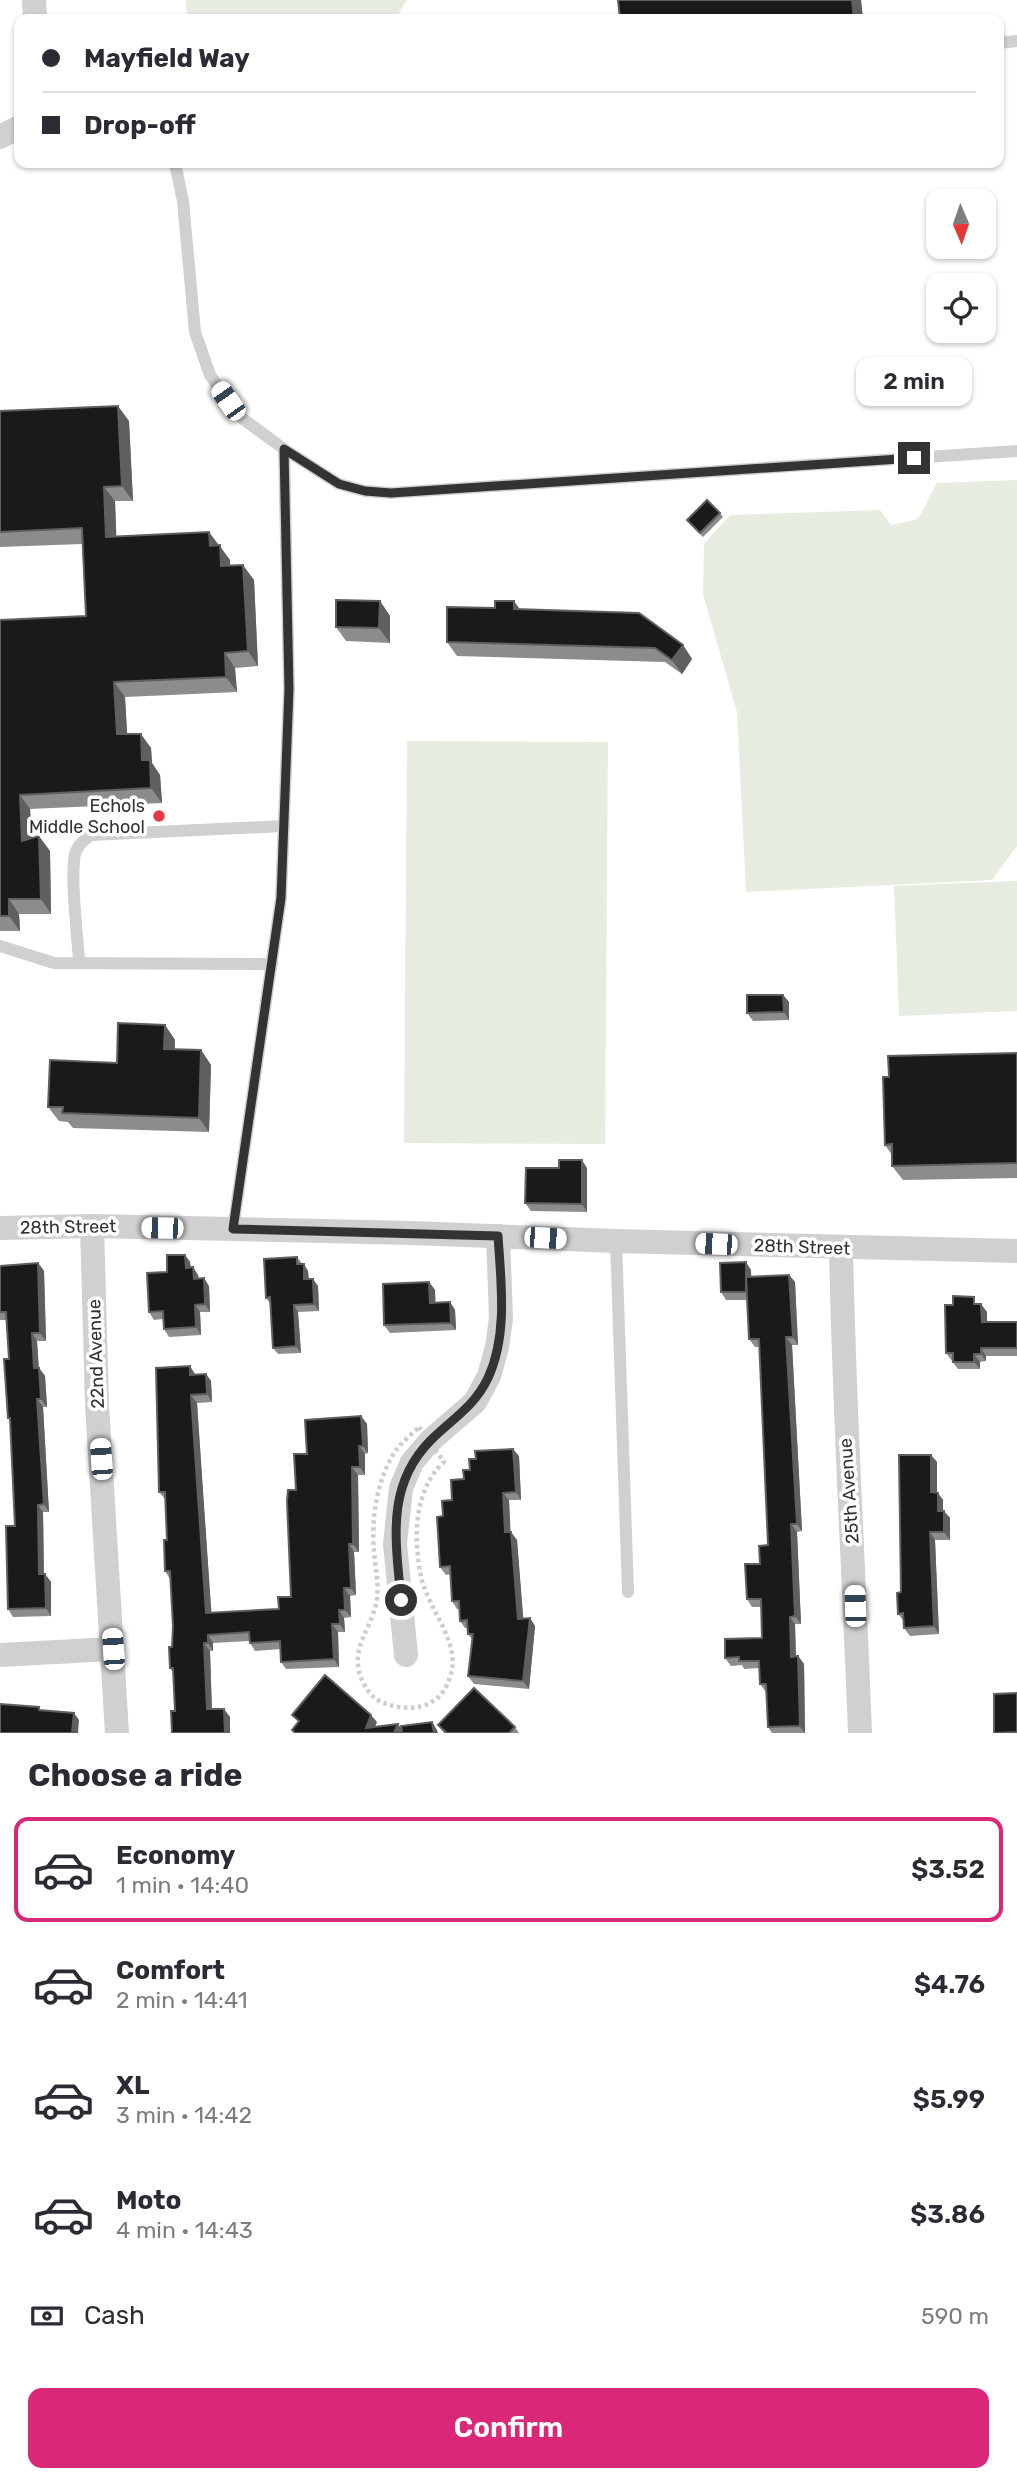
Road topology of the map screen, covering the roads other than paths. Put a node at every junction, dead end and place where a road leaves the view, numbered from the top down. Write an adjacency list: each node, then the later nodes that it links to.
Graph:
1 (176, 168): 2 (lane)
2 (284, 449): 3 (lane); 4 (lane)
3 (1017, 451)
4 (284, 826): 6 (lane); 7 (lane)
5 (0, 946): 6 (lane)
6 (79, 963): 7 (lane)
7 (272, 964): 10 (lane)
8 (92, 1226): 9 (street, 28th Street); 10 (street, 28th Street); 16 (street, 22nd Avenue)
9 (0, 1228)
10 (233, 1229): 11 (street, 28th Street)
11 (498, 1236): 12 (street, 28th Street); 18 (street)
12 (616, 1241): 13 (street, 28th Street); 15 (lane)
13 (841, 1248): 14 (street, 28th Street); 20 (street, 25th Avenue)
14 (1017, 1251)
15 (628, 1592)
16 (113, 1649): 17 (street); 19 (street, 22nd Avenue)
17 (0, 1655)
18 (406, 1655)
19 (117, 1733)
20 (860, 1733)

